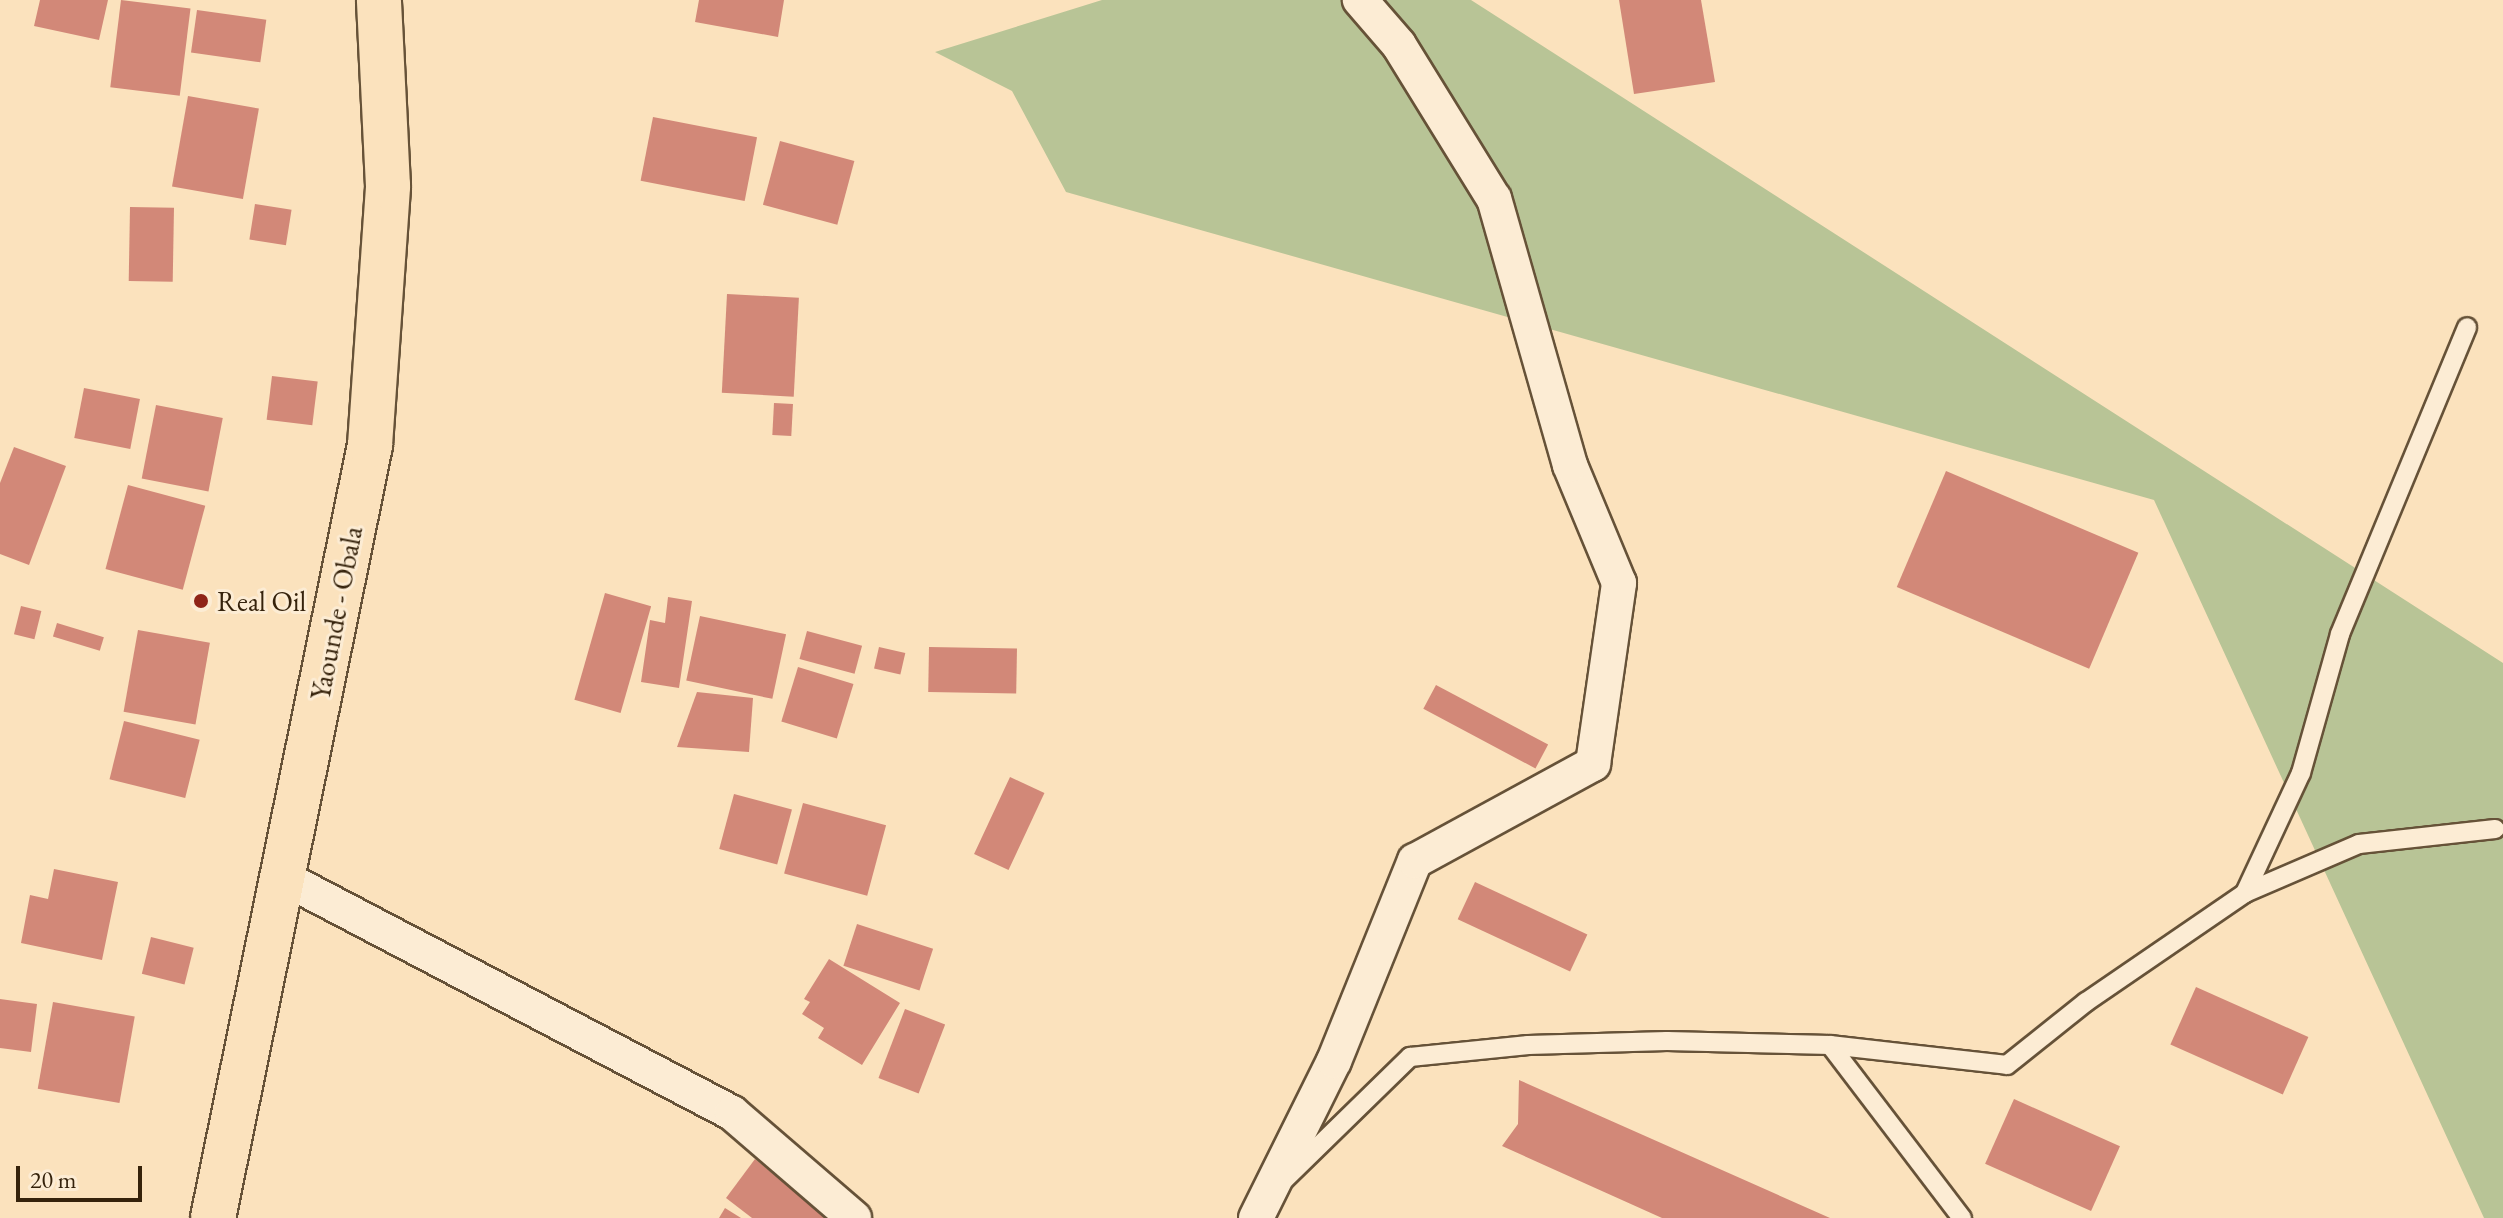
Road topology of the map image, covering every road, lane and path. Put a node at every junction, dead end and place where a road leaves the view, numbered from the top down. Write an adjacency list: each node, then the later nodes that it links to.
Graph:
1 (379, 0): 5 (highway, Yaounde - Obala)
2 (1360, 0): 8 (street)
3 (2467, 327): 6 (lane)
4 (2495, 829): 6 (lane)
5 (282, 877): 9 (highway, Yaounde - Obala); 10 (street)
6 (2245, 893): 7 (lane)
7 (1830, 1045): 8 (lane); 11 (lane)
8 (1260, 1210)
9 (213, 1218)
10 (854, 1218)
11 (1962, 1218)

